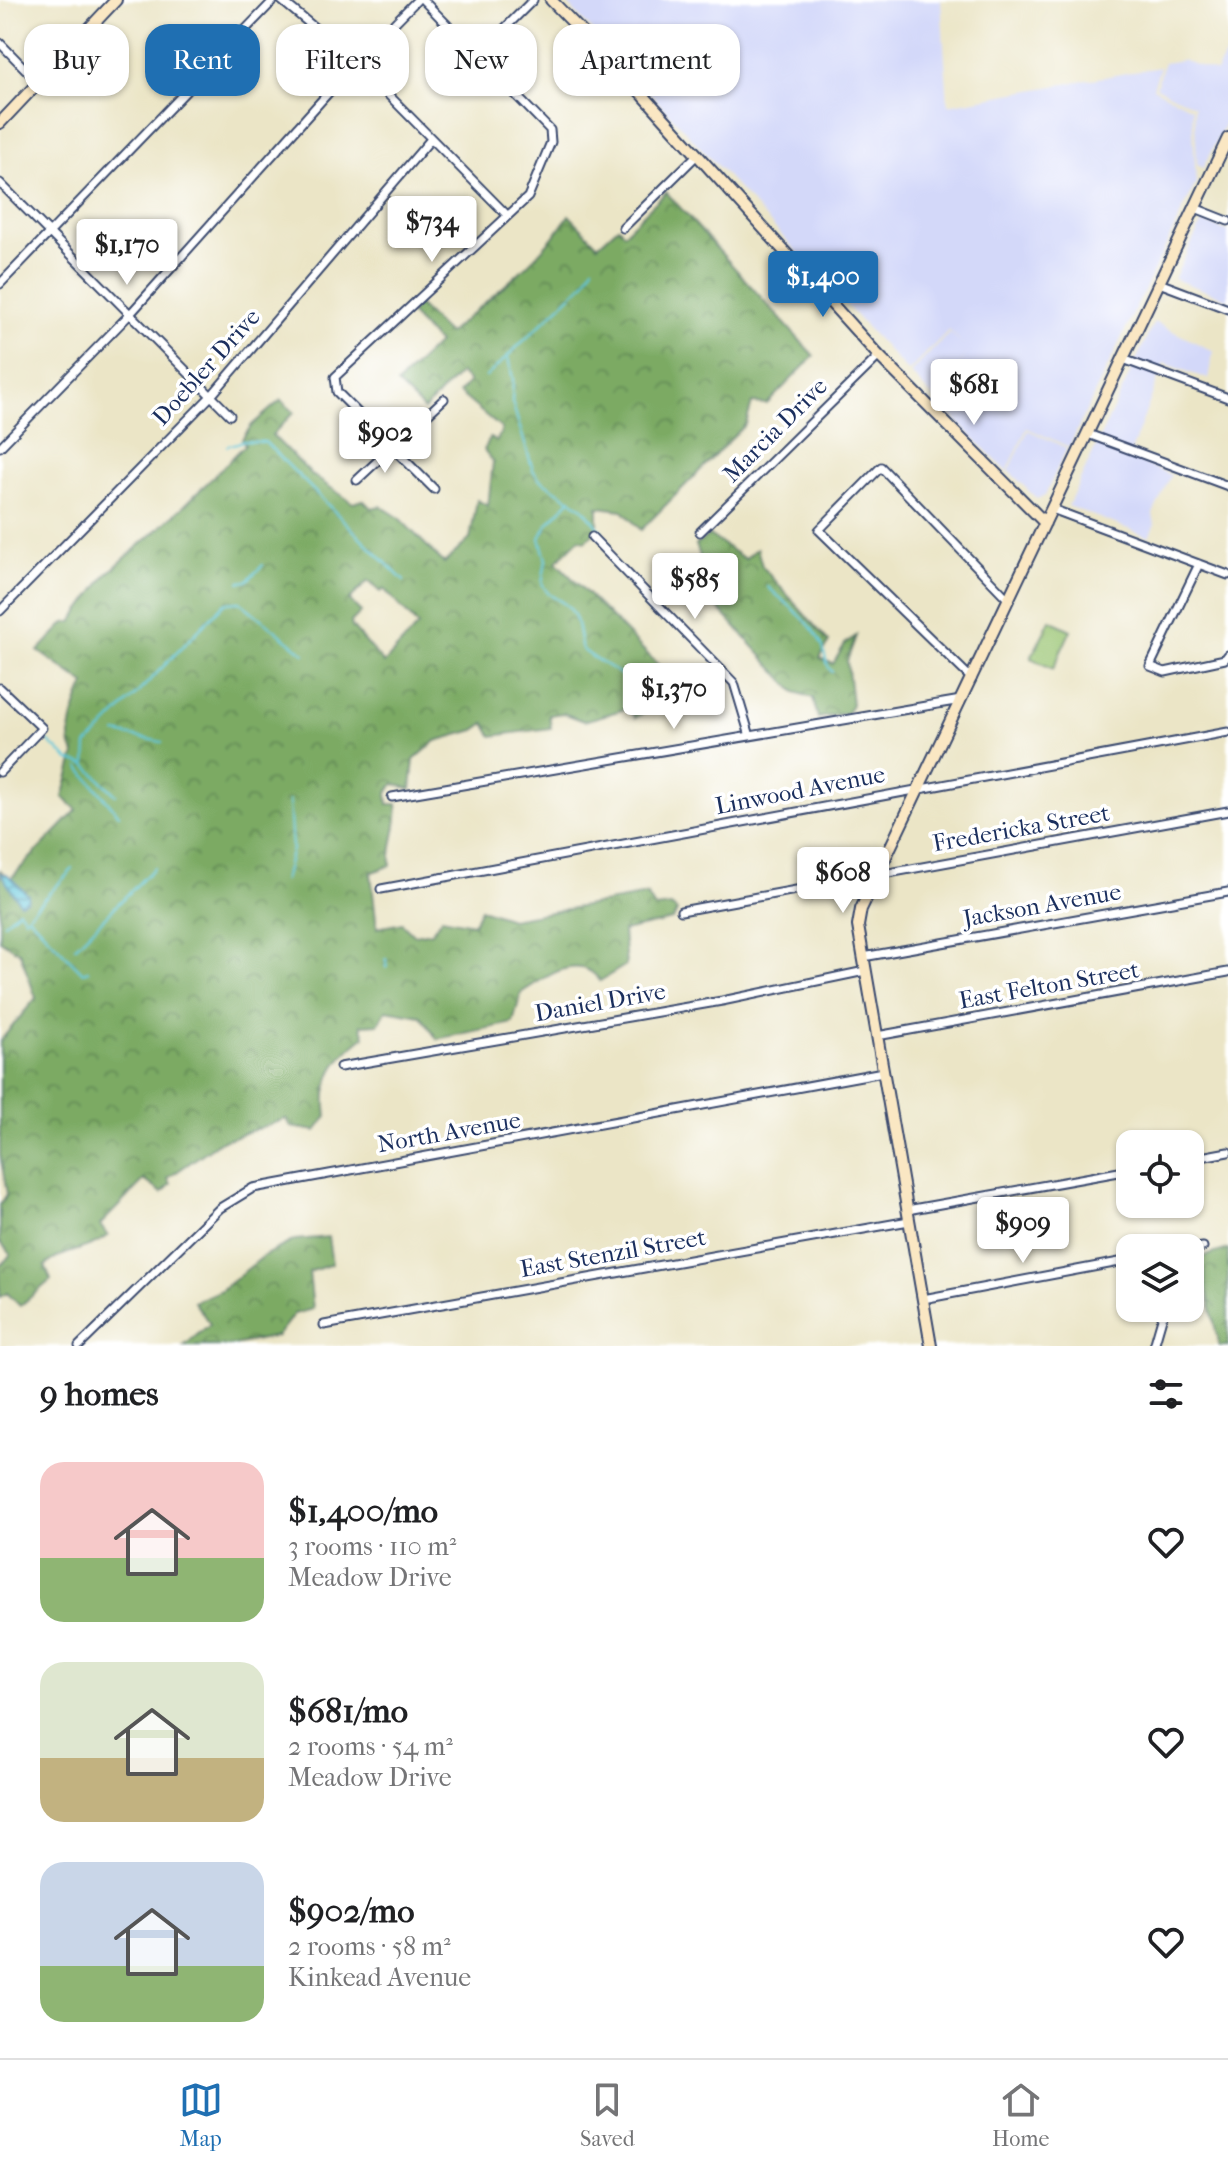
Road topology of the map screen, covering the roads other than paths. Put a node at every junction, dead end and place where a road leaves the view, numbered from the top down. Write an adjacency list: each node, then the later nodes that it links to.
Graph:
1 (116, 0): 7 (street)
2 (274, 0): 27 (street)
3 (281, 0): 8 (street)
4 (420, 0): 9 (street); 10 (street)
5 (533, 0): 11 (street)
6 (551, 0): 21 (street)
7 (94, 24)
8 (310, 24)
9 (395, 24)
10 (445, 24)
11 (509, 24)
12 (0, 43): 13 (street)
13 (24, 68)
14 (26, 96): 18 (street)
15 (326, 96): 31 (street)
16 (389, 96): 20 (street)
17 (517, 96): 24 (street)
18 (0, 123)
19 (1228, 138): 23 (street)
20 (431, 139): 24 (street); 34 (street, Doebler Drive)
21 (697, 155): 26 (street); 32 (street)
22 (0, 183): 27 (street)
23 (1195, 208): 25 (street); 28 (street)
24 (507, 215): 39 (street)
25 (1228, 221)
26 (623, 228)
27 (51, 233): 29 (street); 31 (street)
28 (1159, 283): 30 (street); 33 (street)
29 (0, 284)
30 (1228, 309)
31 (131, 313): 34 (street); 40 (street)
32 (879, 356): 45 (street); 46 (street, Marcia Drive)
33 (1123, 359): 35 (street); 38 (street)
34 (212, 395): 37 (street); 51 (street, Doebler Drive)
35 (1228, 398)
36 (444, 399): 39 (street)
37 (230, 415)
38 (1088, 434): 42 (street); 44 (street)
39 (392, 446): 41 (street); 43 (street)
40 (0, 447)
41 (357, 480)
42 (1228, 486)
43 (434, 489)
44 (1052, 509): 45 (street); 48 (street)
45 (1045, 523): 50 (street)
46 (700, 532)
47 (592, 537): 57 (street)
48 (1199, 564): 49 (street); 52 (street)
49 (1228, 575)
50 (1007, 598): 53 (street); 53 (street)
51 (0, 611)
52 (1228, 655)
53 (972, 679): 55 (street)
54 (0, 688): 58 (street)
55 (963, 699): 57 (street); 59 (street)
56 (1228, 732): 59 (street, Linwood Avenue)
57 (749, 733): 60 (street)
58 (0, 772)
59 (920, 788): 62 (street); 63 (street, Linwood Avenue)
60 (392, 797)
61 (1228, 811): 62 (street, Fredericka Street)
62 (880, 874): 65 (street, Fredericka Street); 66 (street)
63 (381, 889)
64 (1228, 892): 66 (street, Jackson Avenue)
65 (681, 911)
66 (863, 957): 67 (street)
67 (865, 971): 69 (street); 70 (street, Daniel Drive)
68 (1228, 972): 69 (street, East Felton Street)
69 (877, 1036): 71 (street)
70 (340, 1067)
71 (883, 1072): 75 (street); 80 (street, North Avenue)
72 (1228, 1152): 73 (street)
73 (1204, 1156)
74 (1116, 1173): 75 (street, East Stenzil Street)
75 (908, 1216): 77 (street); 79 (street, East Stenzil Street)
76 (1116, 1263): 77 (street)
77 (923, 1299): 81 (street)
78 (1161, 1322): 82 (street)
79 (324, 1325)
80 (79, 1346)
81 (931, 1346)
82 (1154, 1346)

